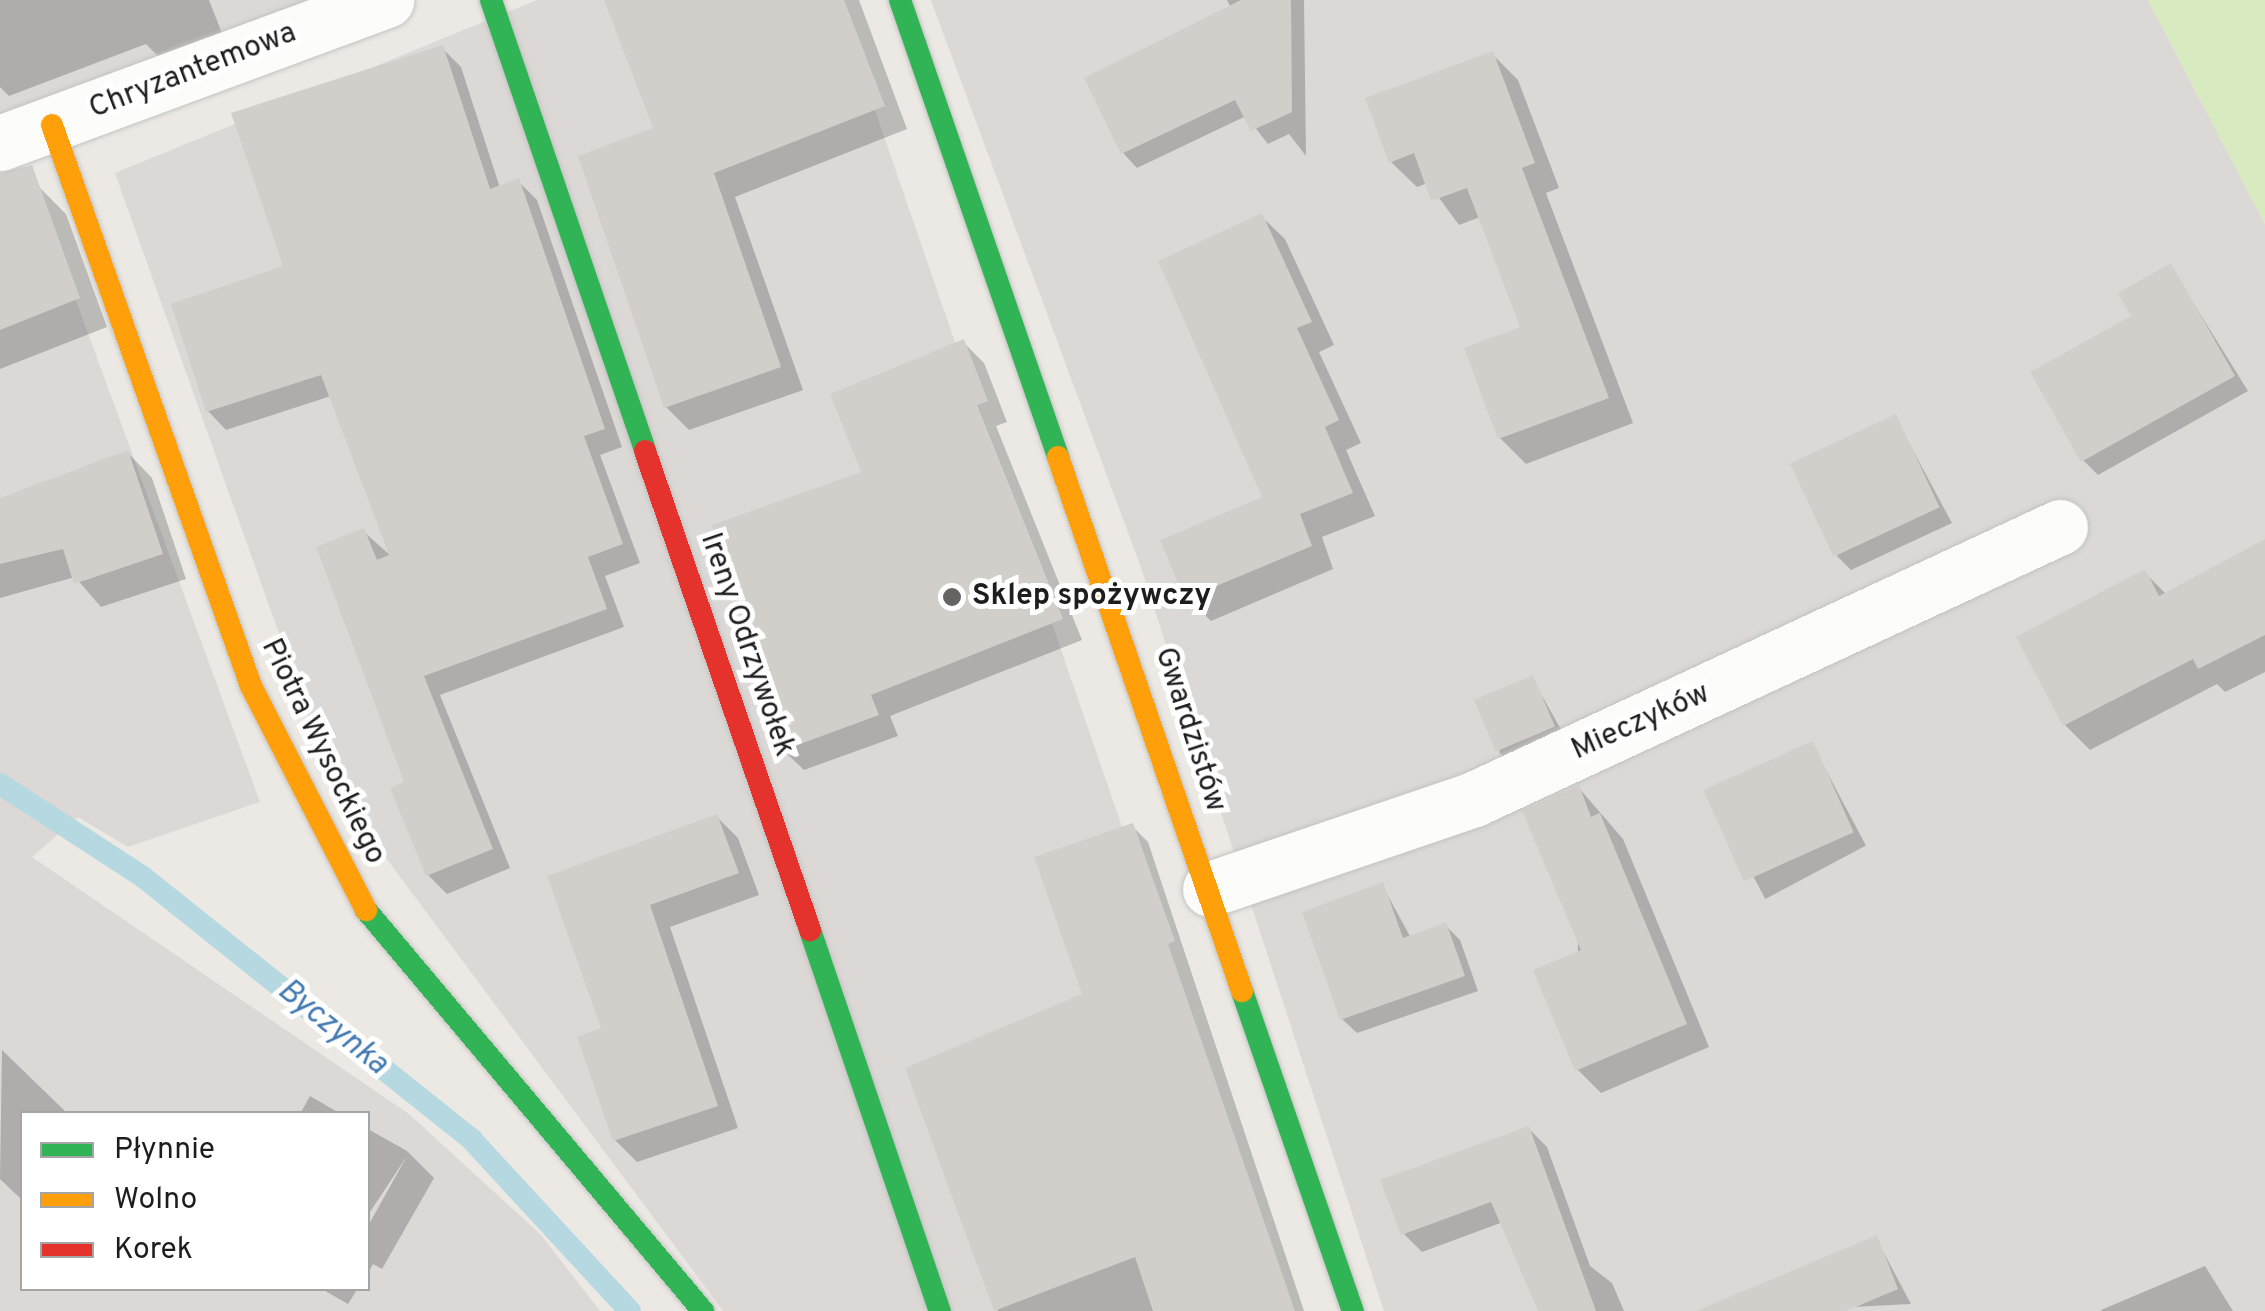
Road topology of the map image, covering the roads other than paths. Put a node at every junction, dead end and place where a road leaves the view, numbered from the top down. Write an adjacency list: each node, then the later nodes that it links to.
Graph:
1 (386, 0): 4 (street, Chryzantemowa)
2 (491, 0): 9 (street, Ireny Odrzywołek)
3 (900, 0): 7 (street, Gwardzistów)
4 (52, 125): 5 (street, Chryzantemowa); 8 (street, Piotra Wysockiego)
5 (0, 143)
6 (2060, 527): 7 (street, Mieczyków)
7 (1210, 889): 10 (street, Gwardzistów)
8 (704, 1311)
9 (940, 1311)
10 (1354, 1311)

